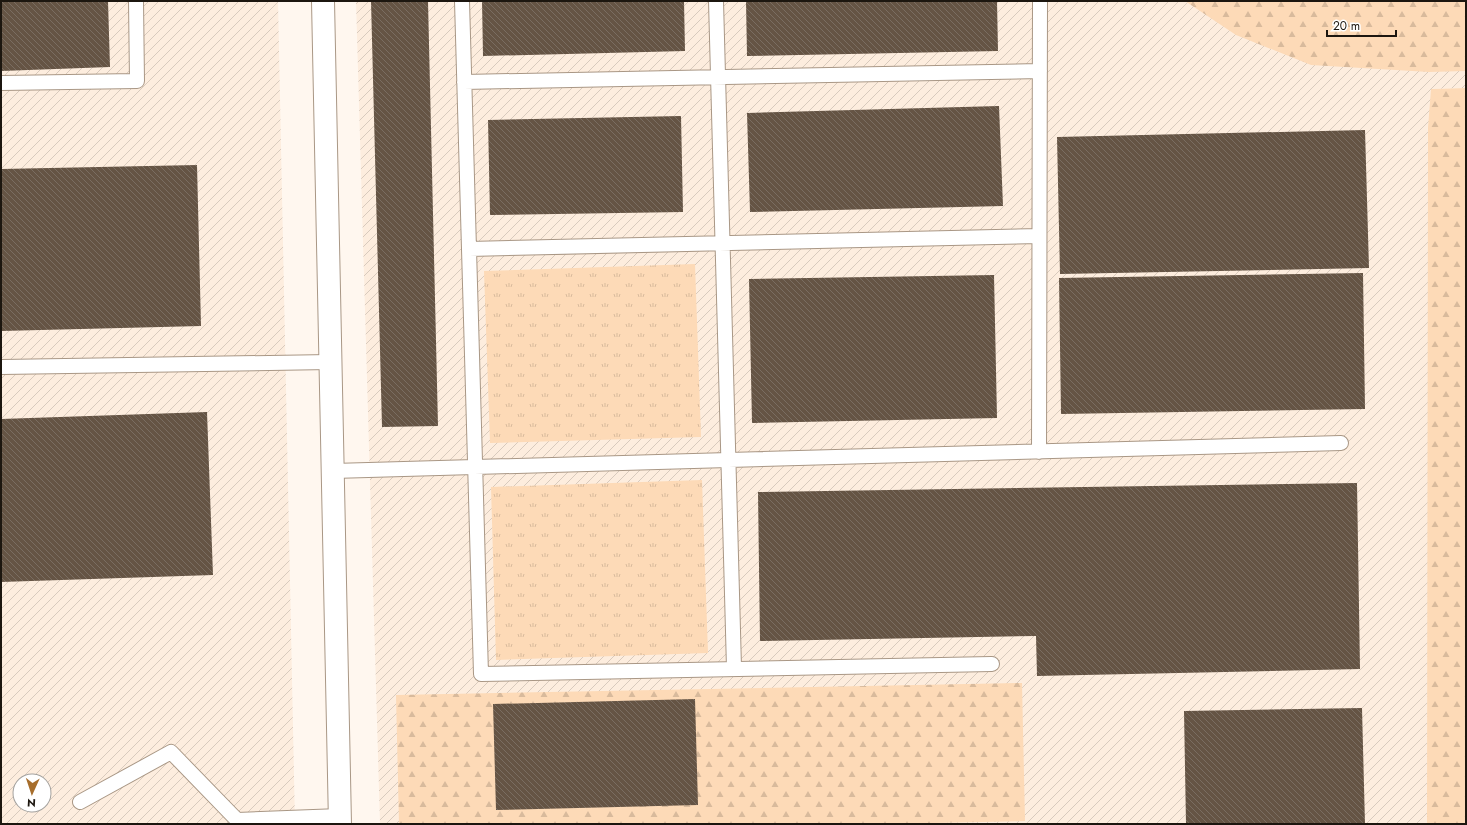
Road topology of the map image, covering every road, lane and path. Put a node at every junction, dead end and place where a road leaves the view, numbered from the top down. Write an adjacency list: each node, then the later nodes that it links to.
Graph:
1 (136, 1): 9 (lane)
2 (323, 1): 13 (street)
3 (462, 1): 8 (lane)
4 (716, 1): 7 (lane)
5 (1040, 1): 6 (lane)
6 (1040, 71): 7 (lane); 10 (lane)
7 (718, 78): 8 (lane); 11 (lane)
8 (464, 82): 12 (lane)
9 (1, 83)
10 (1039, 236): 11 (lane); 16 (lane)
11 (723, 243): 12 (lane); 17 (lane)
12 (469, 249): 18 (lane)
13 (330, 362): 14 (lane); 19 (street)
14 (1, 367)
15 (1341, 443): 16 (lane)
16 (1039, 452): 17 (lane)
17 (729, 460): 18 (lane); 21 (lane)
18 (475, 467): 19 (lane); 21 (lane)
19 (333, 471): 23 (street)
20 (992, 664): 21 (lane)
21 (734, 668)
22 (80, 802): 23 (lane)
23 (340, 820)

